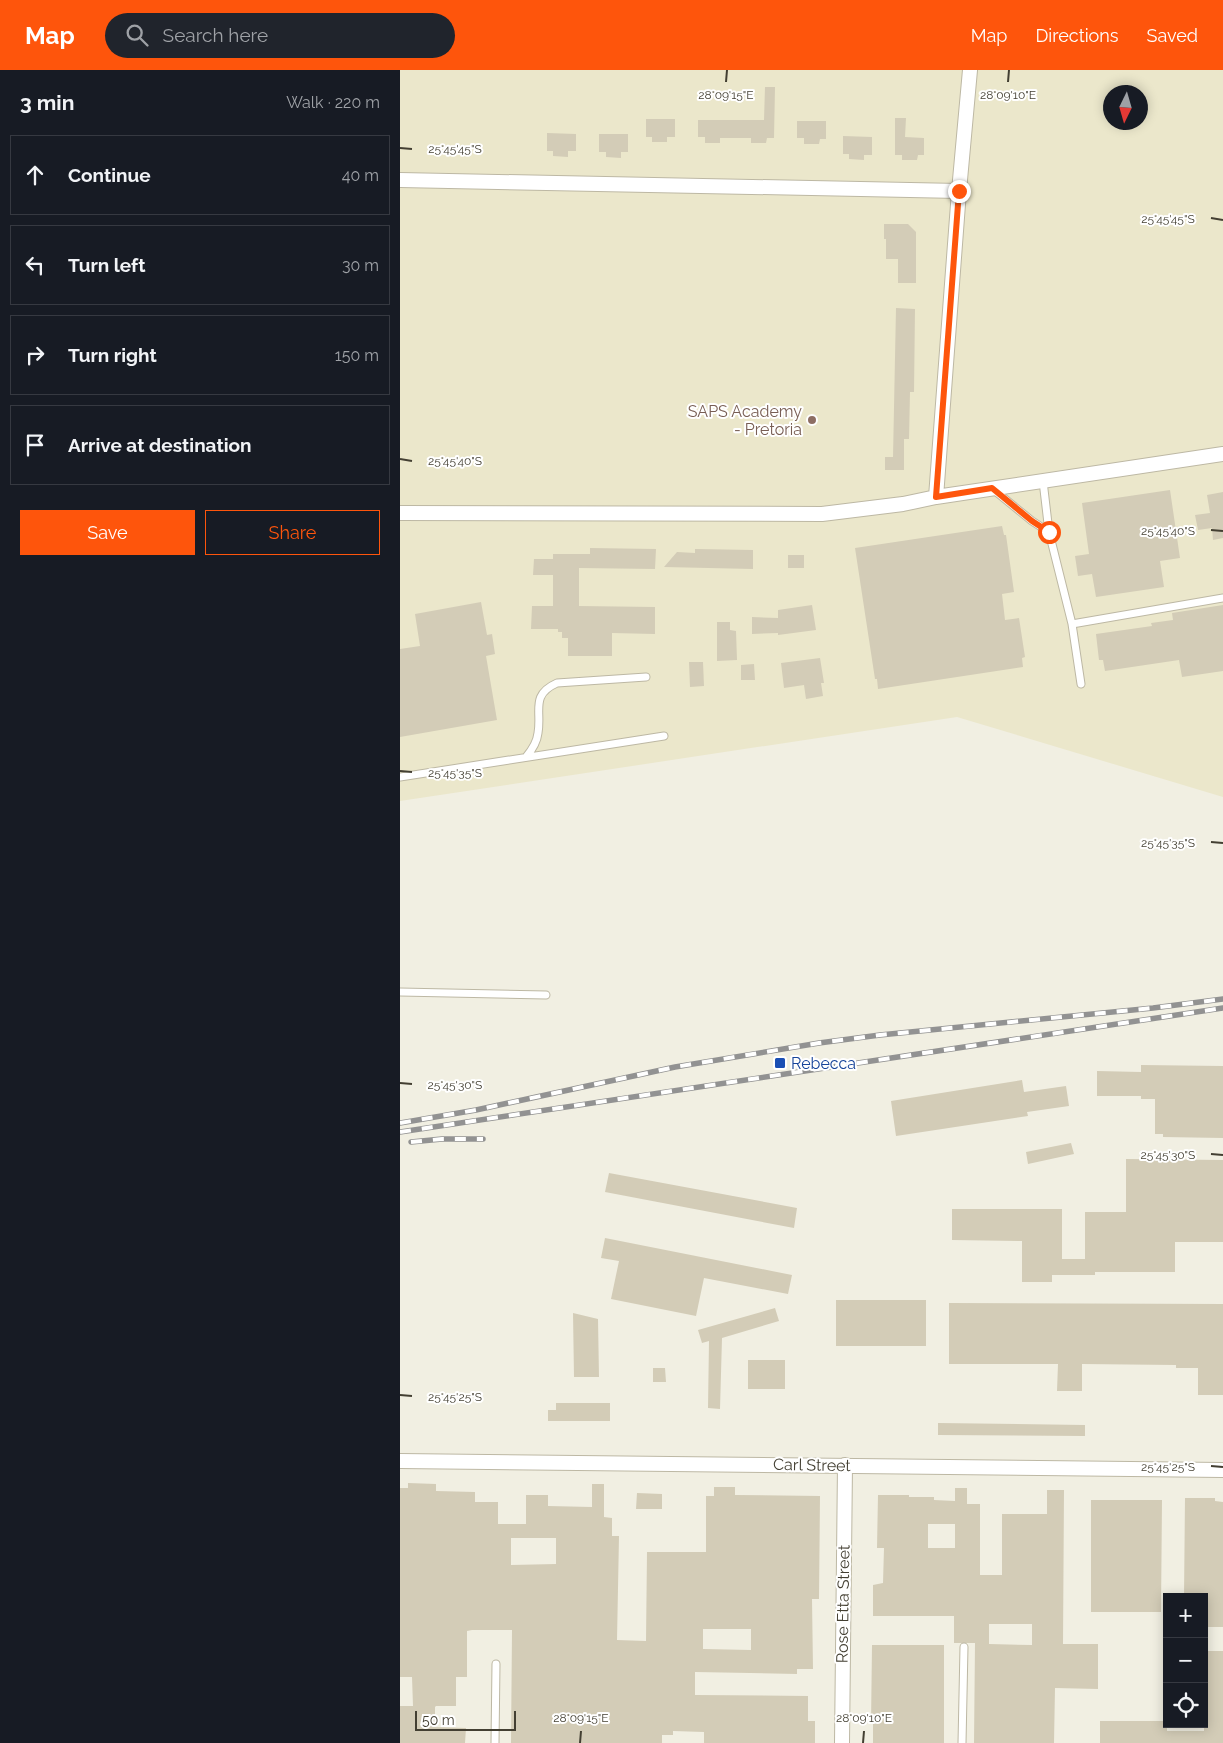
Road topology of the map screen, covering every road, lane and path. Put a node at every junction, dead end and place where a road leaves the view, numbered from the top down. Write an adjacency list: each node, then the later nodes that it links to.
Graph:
1 (970, 70): 3 (street)
2 (400, 180): 3 (street)
3 (959, 191): 7 (street)
4 (1223, 454): 5 (street)
5 (1043, 480): 6 (street); 9 (lane)
6 (992, 488): 7 (street); 9 (lane)
7 (936, 497): 8 (street)
8 (400, 513)
9 (1049, 532): 11 (lane)
10 (1223, 598): 11 (lane)
11 (1072, 624): 13 (lane)
12 (646, 677): 15 (lane)
13 (1081, 684)
14 (664, 736): 15 (lane)
15 (526, 757): 16 (lane)
16 (400, 778)
17 (400, 992): 18 (lane)
18 (546, 995)
19 (400, 1460): 20 (street, Carl Street)
20 (845, 1466): 21 (street, Carl Street); 25 (street, Rose Etta Street)
21 (1223, 1470)
22 (964, 1647): 26 (lane)
23 (496, 1664): 24 (lane)
24 (495, 1743)
25 (842, 1743)
26 (962, 1743)

